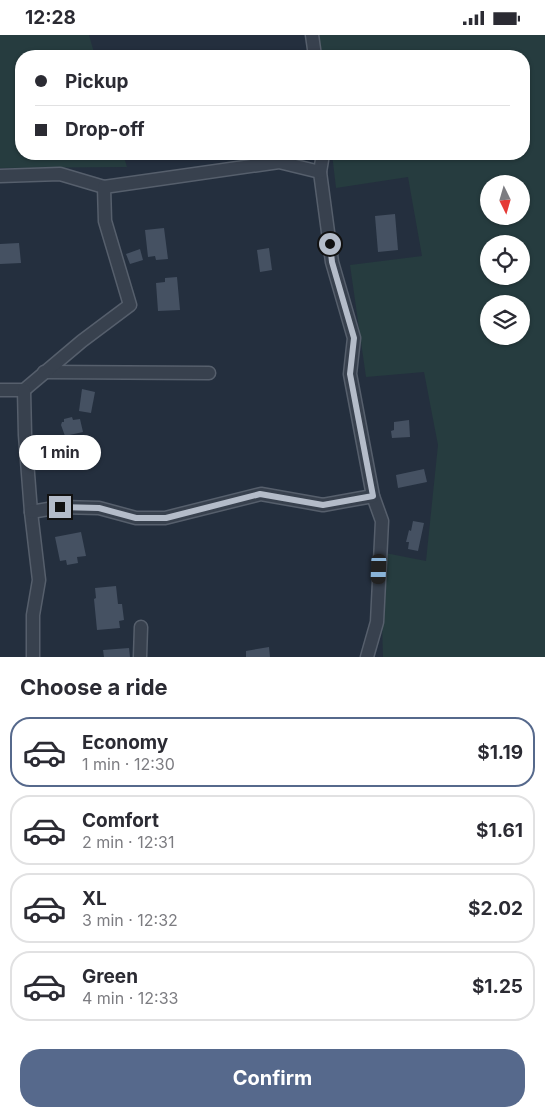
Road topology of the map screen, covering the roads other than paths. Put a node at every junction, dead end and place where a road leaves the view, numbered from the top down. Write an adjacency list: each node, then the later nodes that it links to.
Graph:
1 (312, 35): 2 (street)
2 (314, 50)
3 (322, 160): 4 (street)
4 (320, 172): 6 (street); 11 (street)
5 (0, 176): 6 (street)
6 (104, 187): 7 (street)
7 (44, 372): 8 (street); 10 (street)
8 (209, 373)
9 (0, 390): 10 (street)
10 (24, 390): 12 (street)
11 (373, 496): 12 (street); 16 (street)
12 (31, 512): 14 (street)
13 (140, 627): 15 (street)
14 (33, 657)
15 (140, 657)
16 (367, 657)

